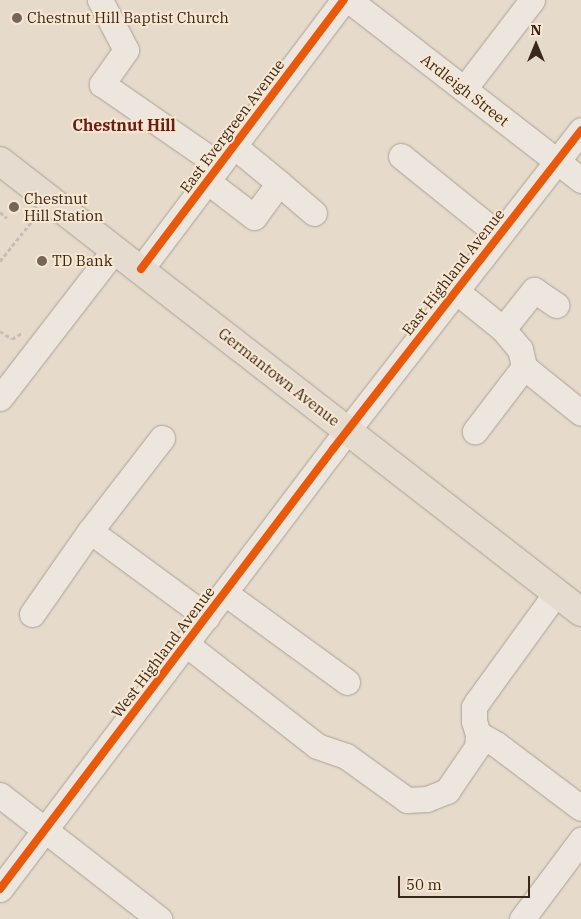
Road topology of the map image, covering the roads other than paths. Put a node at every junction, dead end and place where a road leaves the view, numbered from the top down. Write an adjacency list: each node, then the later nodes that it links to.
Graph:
1 (100, 0): 10 (street)
2 (344, 0): 10 (street, East Evergreen Avenue)
3 (348, 0): 5 (street, Ardleigh Street)
4 (532, 0): 5 (street)
5 (464, 88): 9 (street, Ardleigh Street)
6 (581, 130): 9 (street, East Highland Avenue)
7 (401, 156): 14 (street)
8 (0, 161): 15 (main road, Germantown Avenue)
9 (557, 161): 11 (street, Ardleigh Street); 14 (street, East Highland Avenue)
10 (220, 164): 12 (street); 12 (street); 16 (street, East Evergreen Avenue)
11 (581, 180)
12 (279, 184): 13 (street)
13 (314, 213)
14 (499, 235): 17 (street, East Highland Avenue)
15 (115, 249): 16 (main road, Germantown Avenue); 21 (street)
16 (141, 269): 23 (main road, Germantown Avenue)
17 (456, 291): 19 (street); 23 (street, East Highland Avenue)
18 (556, 305): 19 (street)
19 (503, 330): 20 (street)
20 (524, 367): 22 (street); 24 (street)
21 (0, 398)
22 (581, 413)
23 (348, 430): 27 (main road, Germantown Avenue); 28 (street, West Highland Avenue)
24 (475, 431)
25 (162, 438): 26 (street)
26 (90, 531): 30 (street); 31 (street)
27 (556, 592): 29 (main road, Germantown Avenue); 34 (street)
28 (224, 594): 31 (street, West Highland Avenue); 33 (street)
29 (581, 612)
30 (32, 614)
31 (207, 617): 32 (street, West Highland Avenue)
32 (186, 644): 34 (street); 37 (street, West Highland Avenue)
33 (347, 682)
34 (478, 735): 36 (street)
35 (0, 795): 37 (street)
36 (581, 808)
37 (45, 830): 39 (street, West Highland Avenue); 40 (street)
38 (581, 840): 41 (street)
39 (2, 883)
40 (159, 919)
41 (522, 919)

